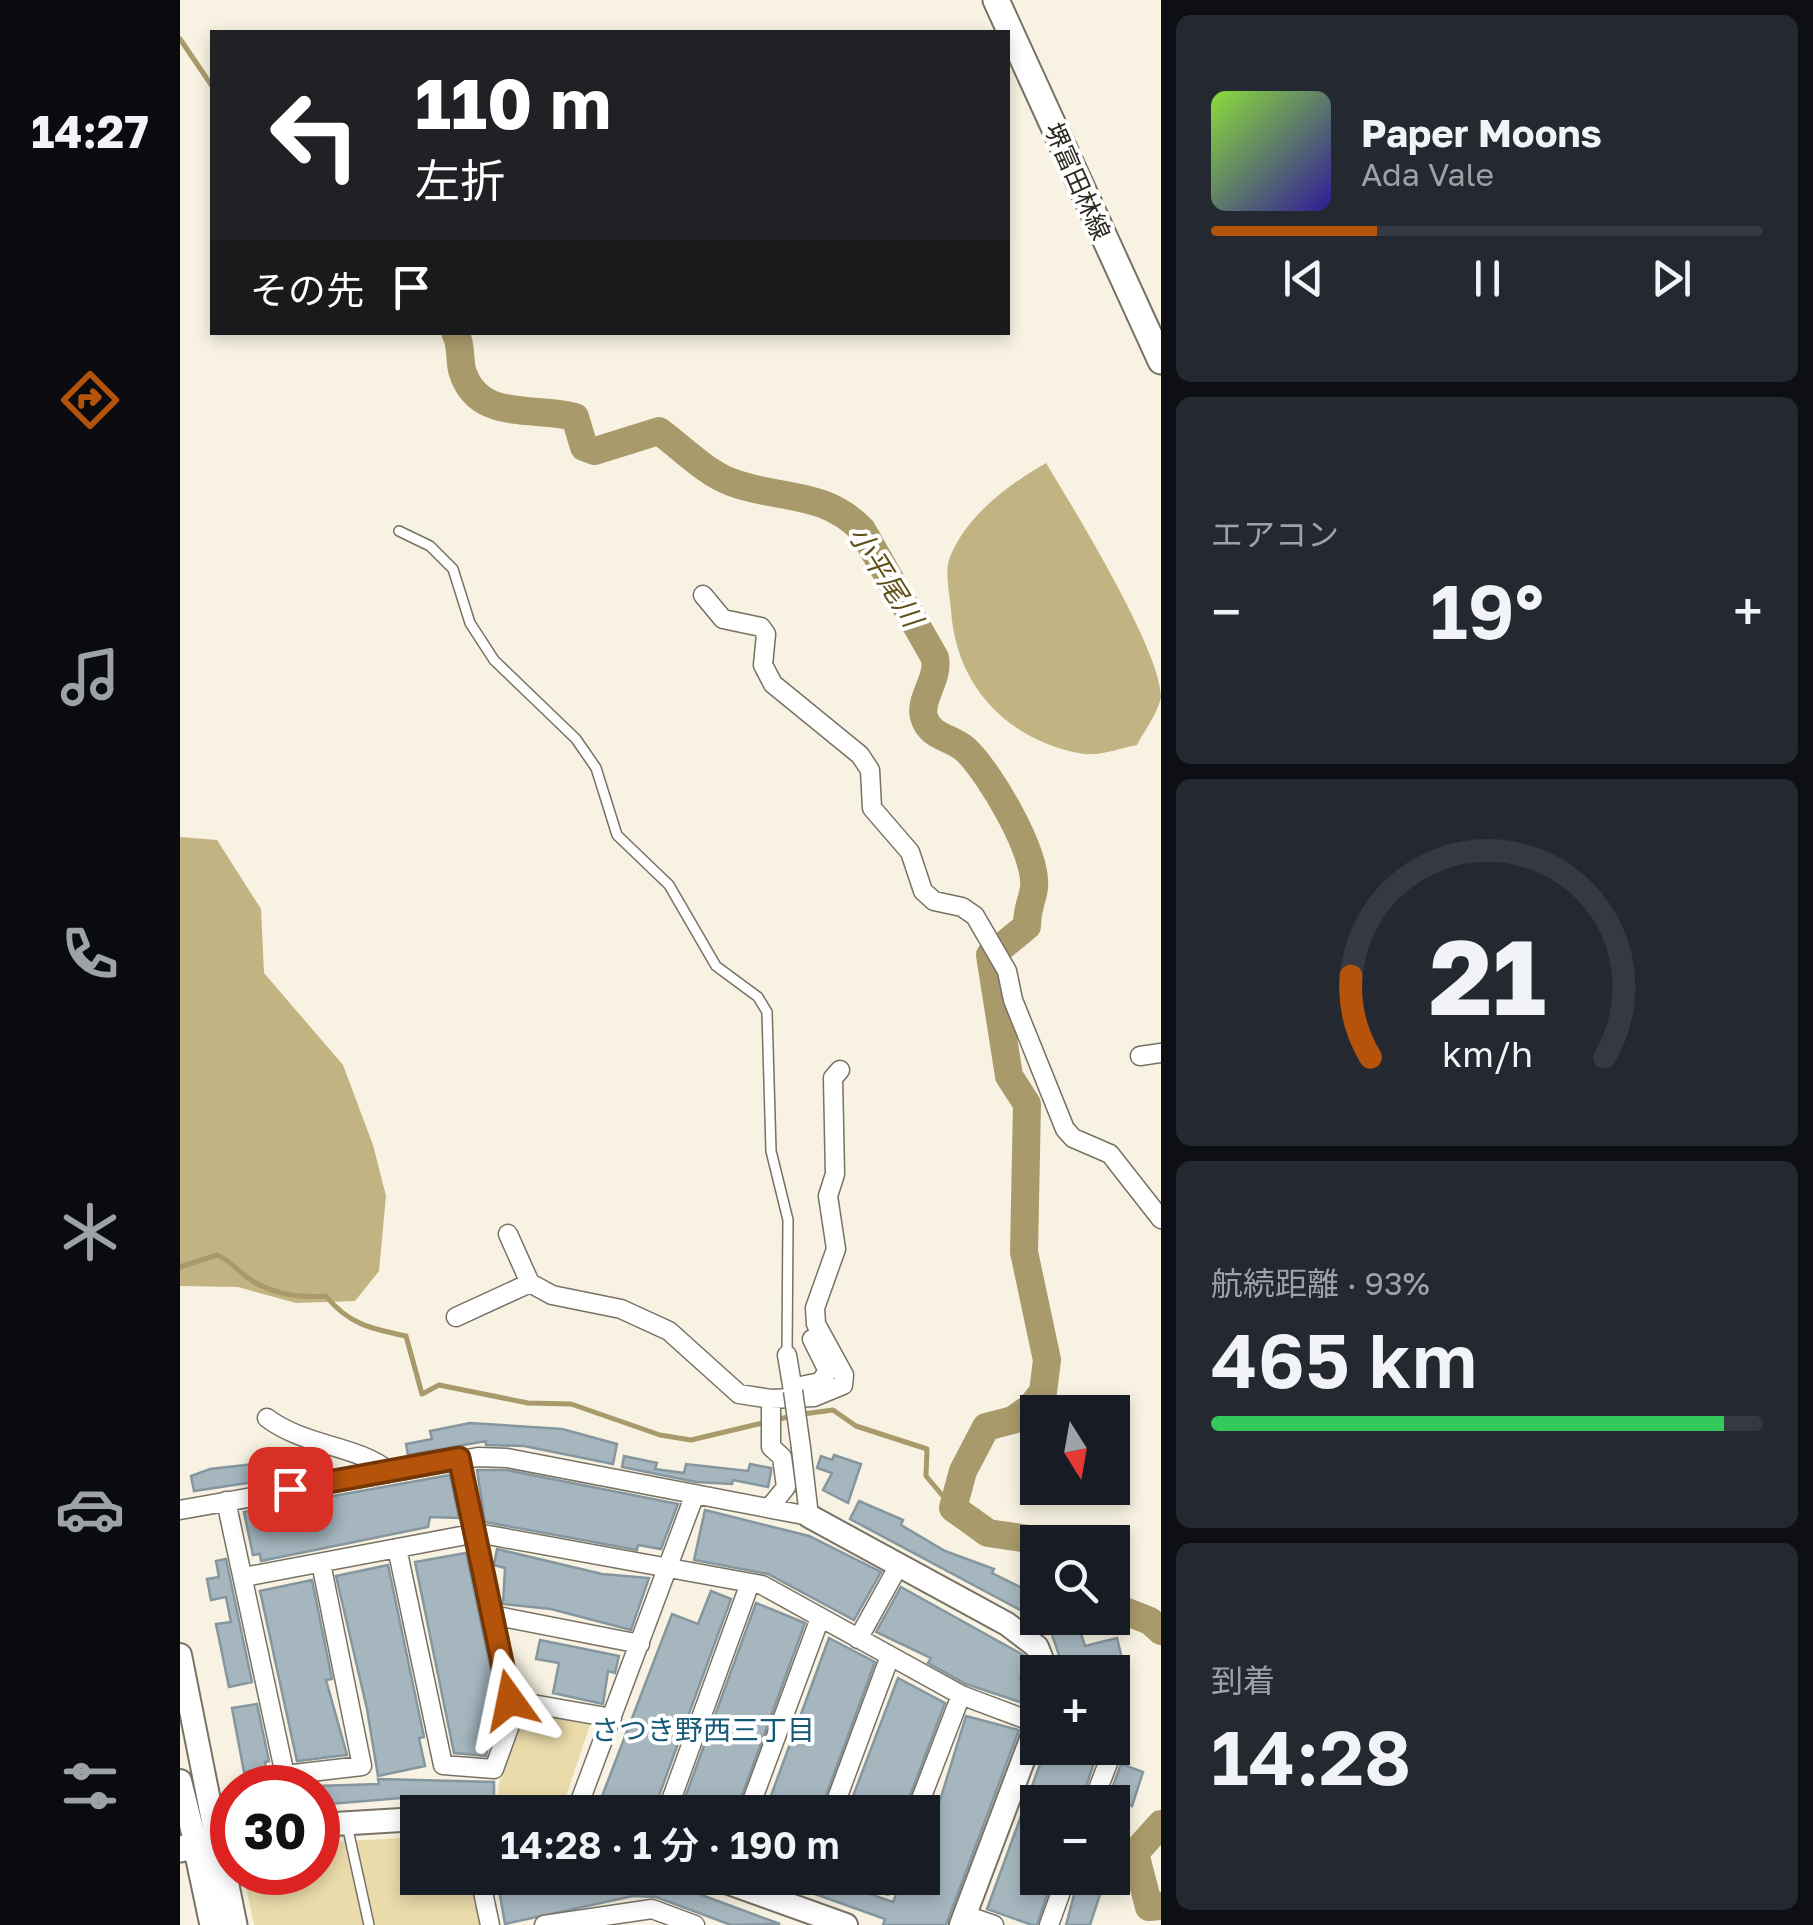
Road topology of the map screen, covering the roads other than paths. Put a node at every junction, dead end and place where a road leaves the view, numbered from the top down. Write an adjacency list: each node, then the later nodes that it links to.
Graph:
1 (996, 0): 2 (main road, 堺富田林線)
2 (1010, 30)
3 (1010, 31): 4 (main road, 堺富田林線)
4 (1160, 361)
5 (399, 531): 16 (lane)
6 (703, 595): 10 (street)
7 (1160, 1053): 8 (street)
8 (1140, 1056)
9 (840, 1070): 12 (street)
10 (1160, 1219)
11 (508, 1234): 13 (street)
12 (836, 1249): 17 (street); 18 (street)
13 (530, 1283): 14 (street); 15 (street)
14 (456, 1317)
15 (651, 1322): 17 (street); 18 (street)
16 (787, 1355): 17 (street)
17 (793, 1389): 26 (street, bridge)
18 (771, 1401): 24 (street)
19 (266, 1418): 21 (street)
20 (459, 1458): 21 (street); 22 (street); 27 (street)
21 (387, 1470): 23 (street)
22 (695, 1494): 24 (street); 31 (street)
23 (226, 1502): 25 (street); 32 (street)
24 (770, 1507): 26 (street)
25 (180, 1510)
26 (809, 1516): 30 (street)
27 (477, 1533): 28 (street); 31 (street); 34 (street)
28 (397, 1548): 29 (street); 42 (street)
29 (320, 1564): 32 (street); 32 (street)
30 (898, 1565): 36 (street); 38 (street)
31 (669, 1568): 33 (street); 37 (street)
32 (244, 1577)
33 (750, 1583): 35 (street); 48 (street)
34 (492, 1615): 37 (street); 42 (street)
35 (820, 1618): 36 (street); 49 (street)
36 (858, 1639): 40 (street)
37 (640, 1644): 44 (street)
38 (1040, 1655)
39 (180, 1656): 55 (street)
40 (890, 1656): 41 (street); 50 (street)
41 (961, 1695): 43 (street); 51 (street)
42 (510, 1700): 44 (street)
43 (1020, 1717)
44 (612, 1718): 47 (street)
45 (1021, 1765): 59 (street)
46 (180, 1780): 55 (street)
47 (583, 1795)
48 (673, 1795)
49 (754, 1795)
50 (838, 1795)
51 (923, 1795)
52 (400, 1820): 54 (street)
53 (340, 1822): 54 (street)
54 (346, 1822): 62 (lane)
55 (206, 1844): 60 (main road); 61 (main road)
56 (484, 1895): 63 (street)
57 (762, 1895): 66 (street)
58 (1060, 1895): 68 (street)
59 (963, 1920): 67 (street)
60 (213, 1925)
61 (234, 1925)
62 (369, 1925)
63 (490, 1925)
64 (544, 1925): 65 (street)
65 (694, 1925)
66 (846, 1925)
67 (994, 1925)
68 (1049, 1925)

